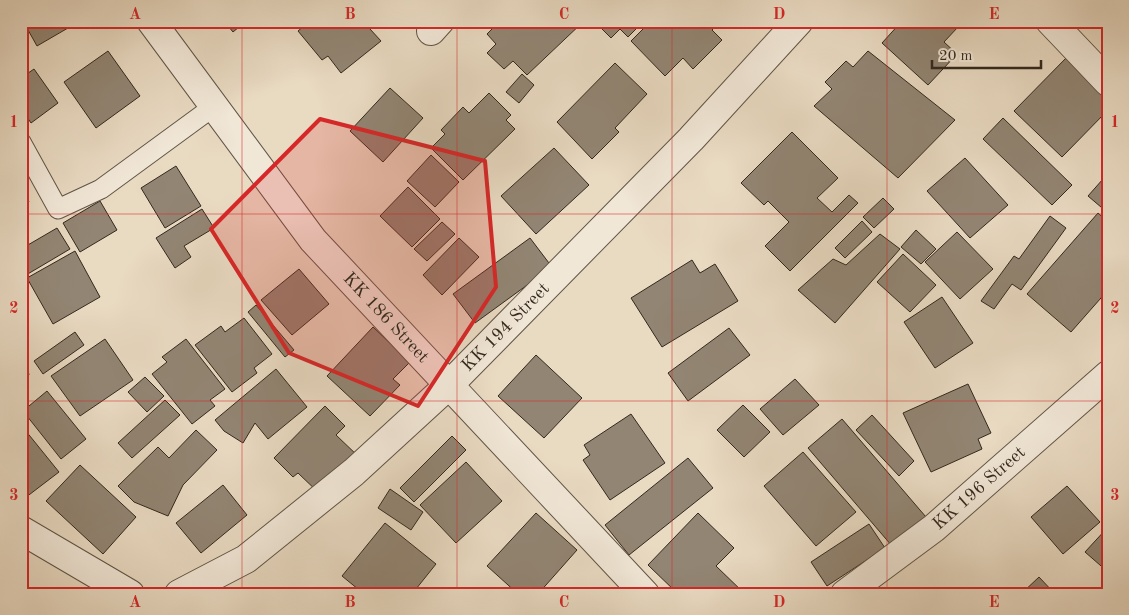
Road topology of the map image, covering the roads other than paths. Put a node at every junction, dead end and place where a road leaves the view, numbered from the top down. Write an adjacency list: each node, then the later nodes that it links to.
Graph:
1 (151, 21): 5 (street, KK 186 Street)
2 (800, 21): 8 (street, KK 194 Street)
3 (1050, 21): 4 (street)
4 (1108, 82)
5 (213, 107): 6 (lane); 8 (street, KK 186 Street)
6 (21, 142)
7 (1108, 375): 13 (street, KK 196 Street)
8 (450, 384): 11 (street, KK 194 Street); 12 (street, KK 186 Street)
9 (21, 530): 10 (street)
10 (130, 594)
11 (179, 594)
12 (645, 594)
13 (845, 594)

